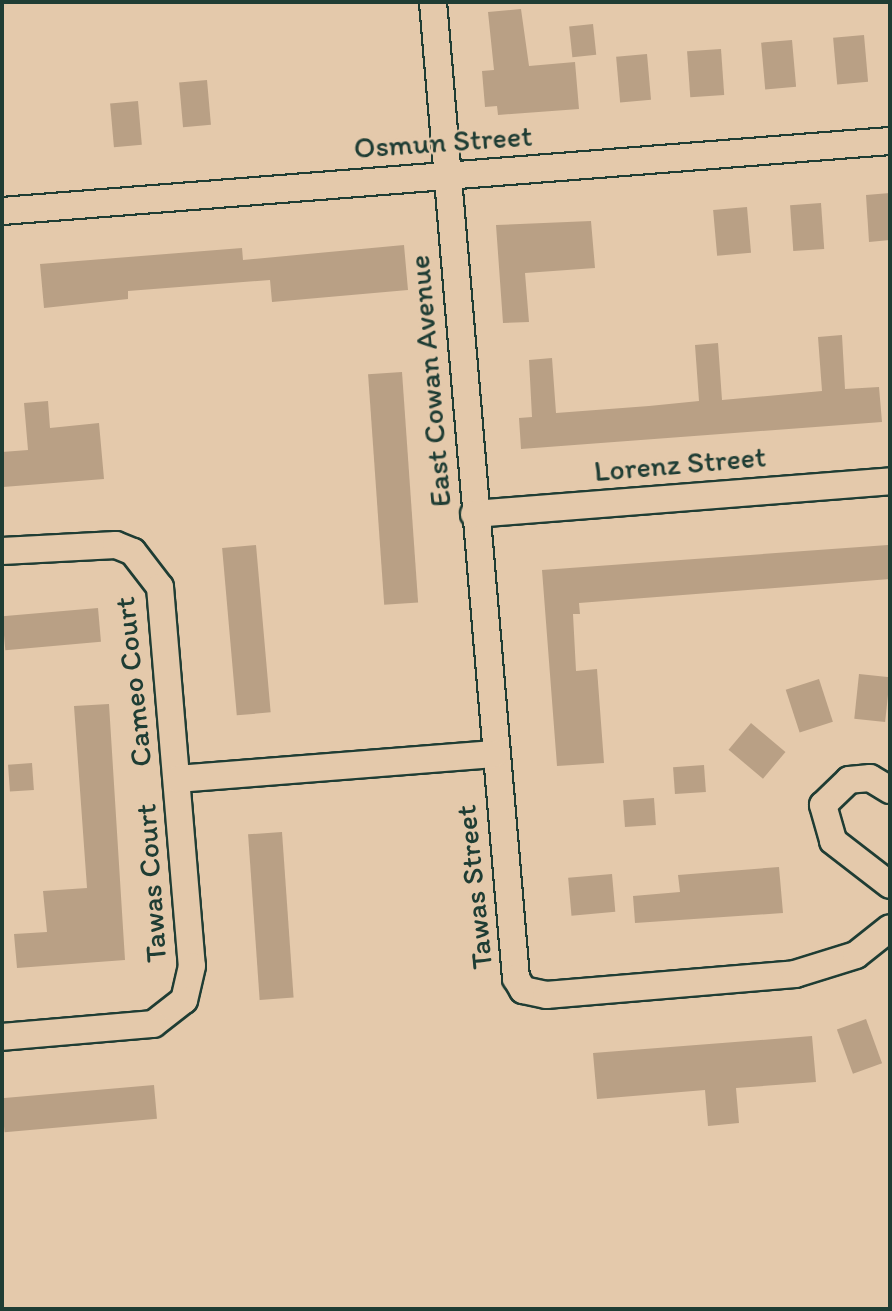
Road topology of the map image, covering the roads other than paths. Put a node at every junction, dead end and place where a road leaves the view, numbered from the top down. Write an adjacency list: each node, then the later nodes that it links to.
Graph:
1 (433, 2): 3 (street, East Cowan Avenue)
2 (890, 141): 3 (street, Osmun Street)
3 (447, 175): 4 (street, Osmun Street); 6 (street, East Cowan Avenue)
4 (2, 211)
5 (890, 481): 6 (street, Lorenz Street)
6 (474, 514): 8 (street, East Cowan Avenue)
7 (2, 551): 9 (street, Cameo Court)
8 (494, 754): 9 (street); 12 (street, Tawas Street)
9 (177, 779): 13 (street, Tawas Court)
10 (890, 790): 11 (street)
11 (890, 886)
12 (890, 928)
13 (2, 1037)

